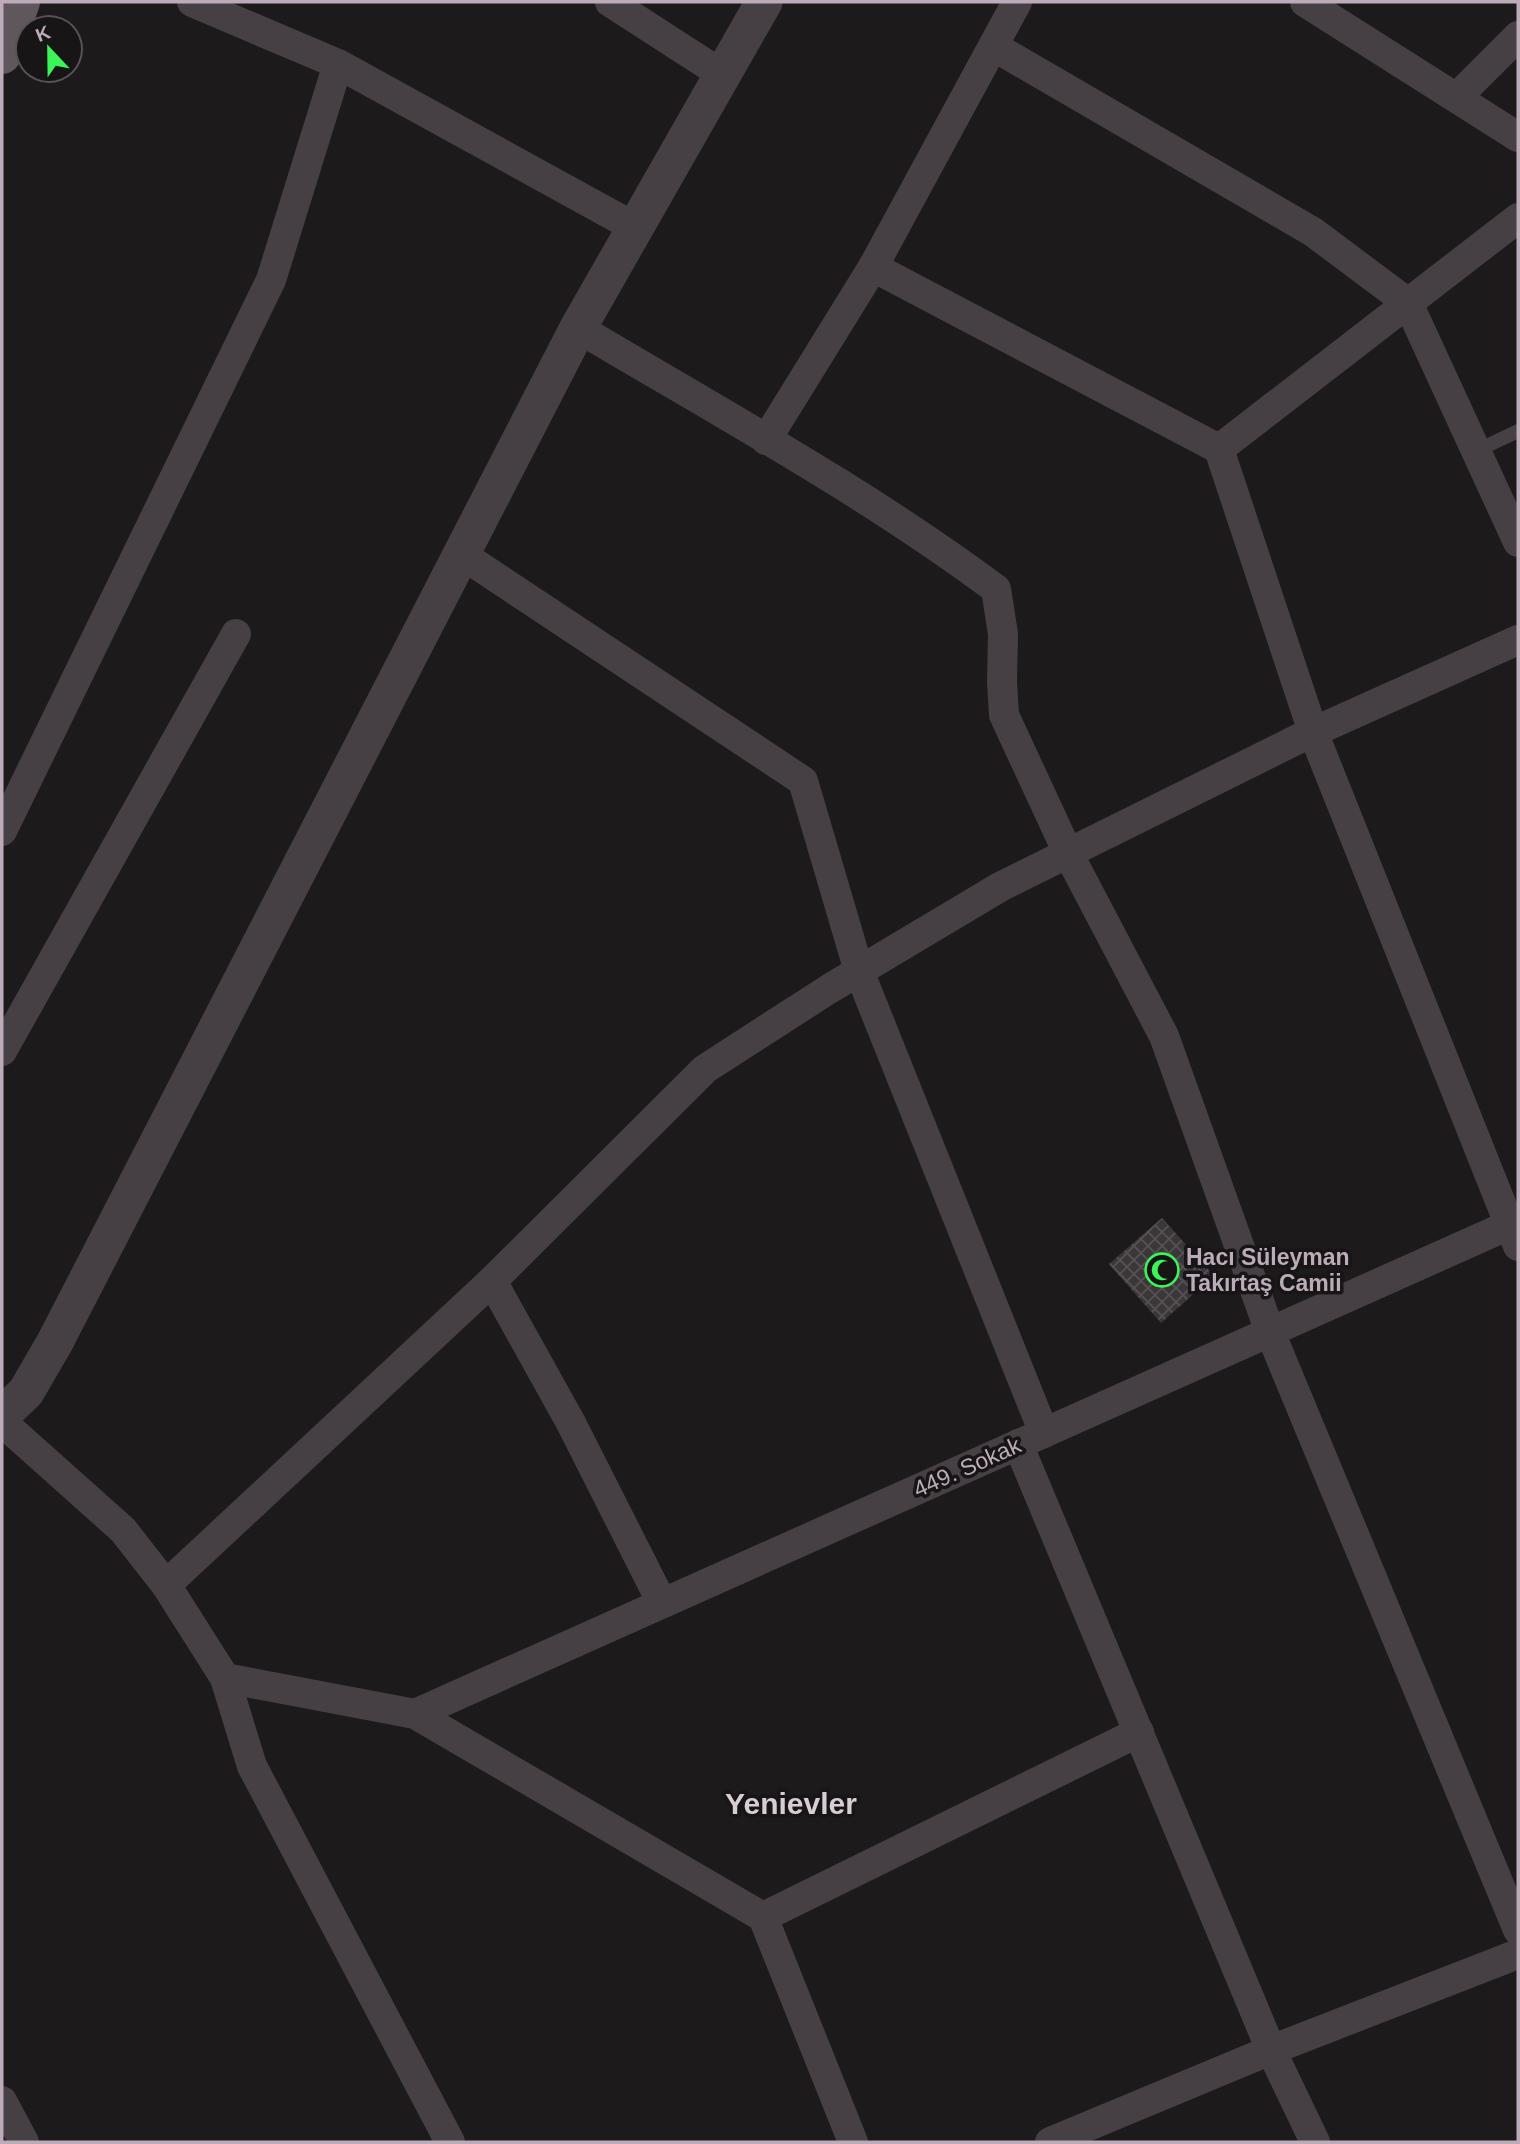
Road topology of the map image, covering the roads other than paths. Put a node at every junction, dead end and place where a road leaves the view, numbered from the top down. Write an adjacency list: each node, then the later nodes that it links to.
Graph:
1 (21, 2): 9 (main road)
2 (192, 2): 10 (street)
3 (610, 2): 11 (street)
4 (764, 2): 11 (street)
5 (1017, 2): 8 (street)
6 (1306, 2): 12 (street)
7 (1518, 36): 12 (street)
8 (993, 46): 16 (street); 17 (street)
9 (2, 55)
10 (338, 64): 15 (street); 28 (street)
11 (723, 75): 15 (street)
12 (1457, 97): 13 (street)
13 (1518, 136)
14 (1518, 218): 17 (street)
15 (636, 228): 18 (street)
16 (873, 267): 20 (street); 21 (street)
17 (1408, 303): 21 (street); 22 (street)
18 (578, 328): 20 (street); 24 (street)
19 (1518, 431): 22 (lane)
20 (766, 440): 29 (street)
21 (1219, 449): 27 (street)
22 (1476, 451): 23 (street)
23 (1518, 542)
24 (461, 554): 30 (street); 35 (street)
25 (236, 634): 31 (street)
26 (1518, 640): 27 (street)
27 (1313, 732): 29 (street); 32 (street)
28 (2, 831)
29 (1068, 853): 30 (street); 34 (street)
30 (859, 971): 33 (street); 37 (street)
31 (2, 1051)
32 (1515, 1231): 34 (street, 449. Sokak)
33 (492, 1281): 38 (street); 39 (street)
34 (1270, 1332): 37 (street, 449. Sokak); 44 (street)
35 (2, 1415)
36 (2, 1422): 38 (street)
37 (1031, 1438): 39 (street, 449. Sokak); 42 (street)
38 (166, 1585): 40 (street)
39 (662, 1604): 41 (street, 449. Sokak)
40 (225, 1678): 41 (street); 49 (street)
41 (415, 1714): 43 (street)
42 (1139, 1732): 43 (street); 46 (street)
43 (763, 1917): 50 (street)
44 (1518, 1930)
45 (1518, 1954): 46 (street)
46 (1271, 2050): 51 (street); 52 (street)
47 (2, 2101): 48 (street)
48 (24, 2142)
49 (450, 2142)
50 (853, 2142)
51 (1050, 2142)
52 (1315, 2142)

